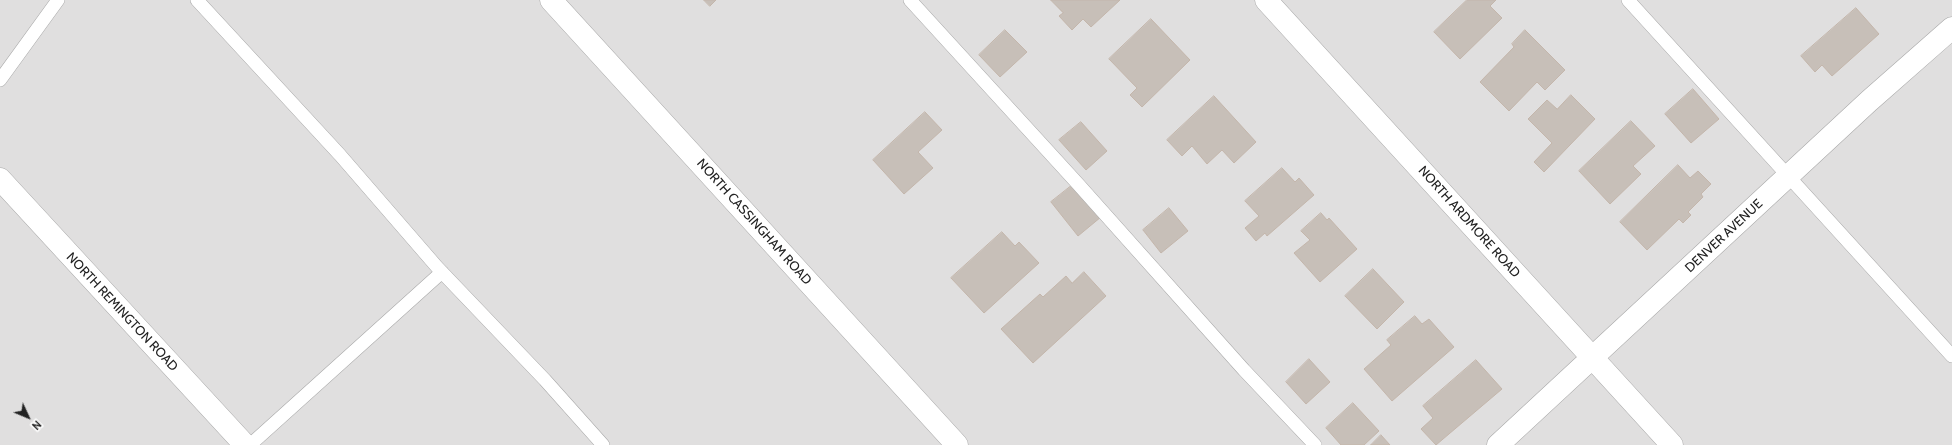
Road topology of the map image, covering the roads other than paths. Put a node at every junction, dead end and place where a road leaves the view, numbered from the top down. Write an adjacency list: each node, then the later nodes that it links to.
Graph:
1 (58, 0): 8 (lane)
2 (198, 0): 11 (lane)
3 (551, 0): 17 (street, NORTH CASSINGHAM ROAD)
4 (910, 0): 18 (lane)
5 (1266, 0): 13 (street, NORTH ARDMORE ROAD)
6 (1628, 0): 9 (lane)
7 (1952, 28): 9 (street, DENVER AVENUE)
8 (0, 80)
9 (1788, 176): 12 (lane); 13 (street, DENVER AVENUE)
10 (0, 178): 14 (street, NORTH REMINGTON ROAD)
11 (442, 272): 15 (lane); 16 (lane)
12 (1952, 356)
13 (1592, 357): 19 (street, DENVER AVENUE); 20 (street, NORTH ARDMORE ROAD)
14 (245, 445)
15 (250, 445)
16 (603, 445)
17 (957, 445)
18 (1315, 445)
19 (1498, 445)
20 (1672, 445)

